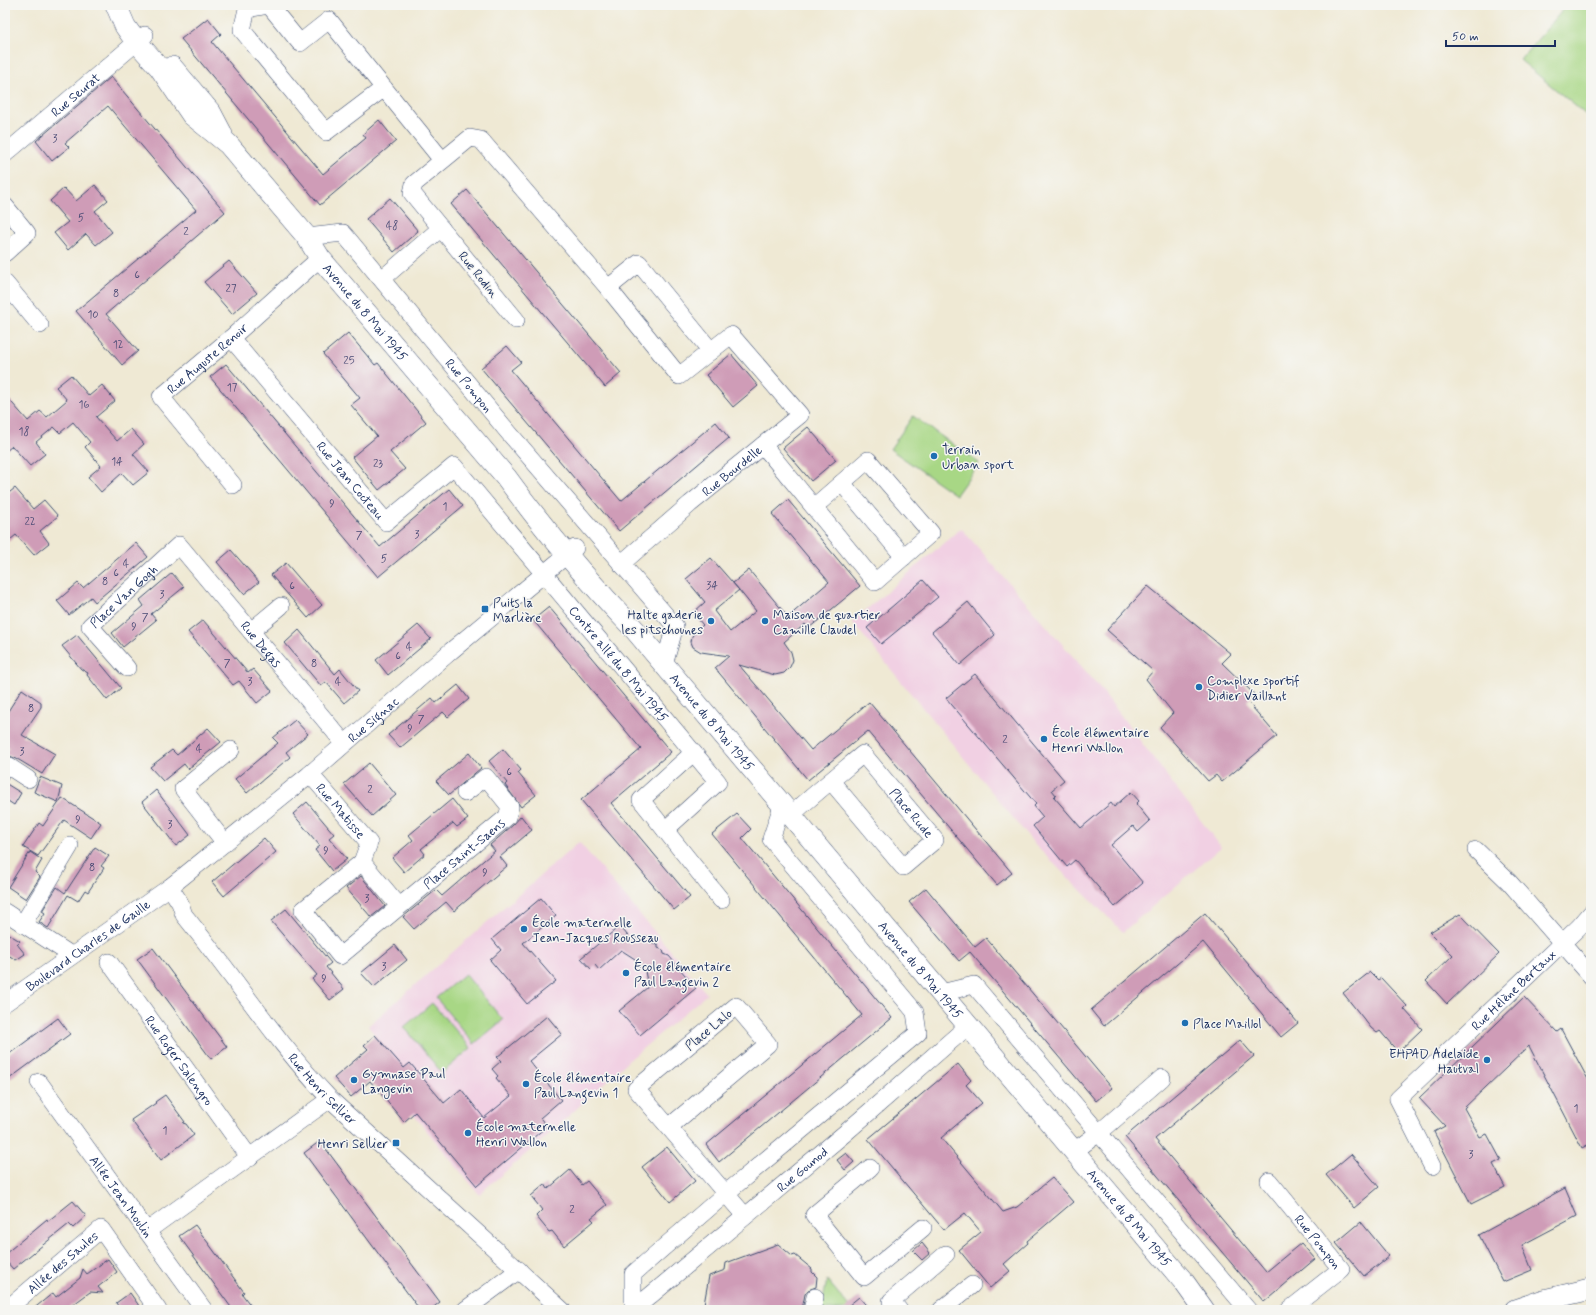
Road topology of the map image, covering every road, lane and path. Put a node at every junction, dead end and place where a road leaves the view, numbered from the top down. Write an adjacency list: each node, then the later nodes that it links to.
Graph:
1 (116, 5): 3 (main road, Avenue du 8 Mai 1945)
2 (129, 5): 3 (main road, Avenue du 8 Mai 1945)
3 (140, 38): 5 (street, Rue Seurat); 9 (main road, Avenue du 8 Mai 1945)
4 (384, 88): 4 (street); 6 (street)
5 (5, 154)
6 (442, 160): 8 (street, Rue Rodin); 14 (street)
7 (5, 206): 10 (street)
8 (441, 228): 12 (street); 15 (street, Rue Rodin)
9 (307, 237): 11 (main road, Avenue du 8 Mai 1945); 12 (street, Rue Pompon)
10 (5, 253)
11 (320, 258): 17 (street, Rue Auguste Renoir); 24 (main road, Avenue du 8 Mai 1945)
12 (382, 279): 26 (street, Rue Pompon)
13 (5, 284): 16 (street)
14 (608, 288): 18 (street); 18 (street)
15 (516, 320)
16 (40, 325)
17 (231, 338): 21 (street, Rue Auguste Renoir); 27 (street, Rue Jean Cocteau)
18 (711, 351): 19 (street)
19 (763, 445): 22 (street, Rue Bourdelle); 26 (street, Rue Bourdelle)
20 (842, 483): 22 (street); 25 (street); 25 (street)
21 (233, 485)
22 (814, 507): 25 (street, Rue Bourdelle)
23 (179, 545): 29 (street, Rue Degas); 31 (street, Place Van Gogh)
24 (571, 552): 27 (street, Rue Signac); 30 (main road, Avenue du 8 Mai 1945)
25 (904, 557)
26 (621, 564): 30 (street, Rue Pompon)
27 (544, 574): 32 (street, Rue Signac); 34 (street, Contre allé du 8 Mai 1945)
28 (281, 606): 29 (street)
29 (251, 631): 32 (street, Rue Degas)
30 (664, 665): 40 (main road, Avenue du 8 Mai 1945)
31 (127, 668)
32 (344, 743): 36 (street, Rue Signac)
33 (231, 750): 42 (street)
34 (693, 753): 41 (street, Contre allé du 8 Mai 1945); 41 (street)
35 (5, 764): 37 (street)
36 (310, 774): 42 (street, Rue Signac); 45 (street, Rue Matisse)
37 (28, 779)
38 (831, 781): 38 (street, Place Rude); 40 (street, Place Rude)
39 (465, 793): 48 (street, Place Saint-Saens)
40 (786, 811): 56 (main road, Avenue du 8 Mai 1945); 69 (street)
41 (665, 830): 47 (street)
42 (225, 843): 46 (street, Rue Signac)
43 (70, 846): 51 (street)
44 (1476, 850): 52 (street)
45 (362, 862): 48 (street); 48 (street)
46 (170, 887): 53 (street, Boulevard Charles de Gaulle); 61 (street, Rue Henri Sellier)
47 (721, 900)
48 (399, 906)
49 (5, 912): 51 (street)
50 (1591, 913): 52 (street, Rue Hélène Bertaux)
51 (24, 924): 53 (street)
52 (1562, 944): 55 (street); 66 (street, Rue Hélène Bertaux)
53 (72, 955): 57 (street, Boulevard Charles de Gaulle)
54 (109, 962): 65 (street, Rue Roger Salengro)
55 (1591, 976)
56 (941, 993): 58 (main road, Avenue du 8 Mai 1945); 63 (street)
57 (5, 1003)
58 (968, 1026): 64 (main road, Avenue du 8 Mai 1945); 70 (street, Rue Gounod)
59 (1162, 1078): 63 (street)
60 (39, 1082): 72 (street, Allée Jean Moulin)
61 (330, 1099): 65 (street); 74 (street, Rue Henri Sellier)
62 (668, 1127): 62 (street, Place Lalo); 69 (street, Place Lalo)
63 (1100, 1132): 64 (street); 86 (street)
64 (1073, 1152): 85 (main road, Avenue du 8 Mai 1945)
65 (250, 1158): 72 (street)
66 (1432, 1166)
67 (870, 1168): 71 (street)
68 (1270, 1181): 87 (street, Rue Pompon)
69 (725, 1194): 70 (street, Place Lalo); 82 (street)
70 (745, 1216): 82 (street, Rue Gounod)
71 (923, 1228)
72 (147, 1231): 79 (street, Allée Jean Moulin)
73 (946, 1254): 83 (street)
74 (519, 1270): 80 (street); 81 (street, Rue Henri Sellier)
75 (972, 1285): 84 (street)
76 (1589, 1290): 88 (main road); 89 (main road)
77 (6, 1310): 78 (street, Allée des Saules)
78 (158, 1310)
79 (204, 1310)
80 (465, 1310)
81 (562, 1310)
82 (633, 1310)
83 (899, 1310)
84 (941, 1310)
85 (1204, 1310)
86 (1248, 1310)
87 (1289, 1310)
88 (1515, 1310)
89 (1558, 1310)

